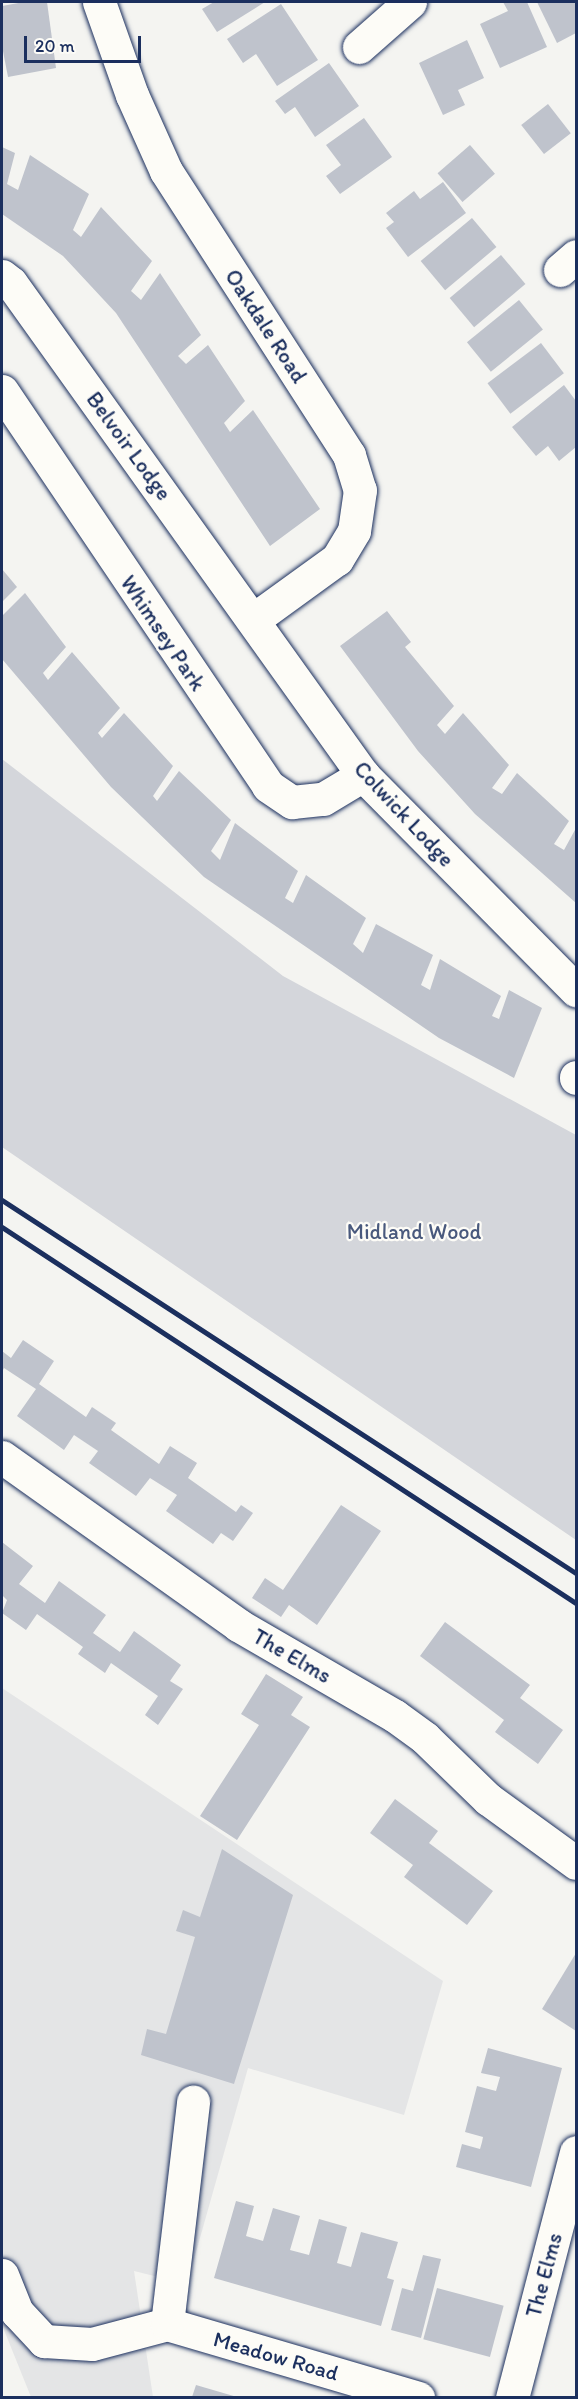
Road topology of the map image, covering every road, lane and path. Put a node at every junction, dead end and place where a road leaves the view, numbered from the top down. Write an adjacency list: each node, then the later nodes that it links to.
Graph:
1 (99, 2): 6 (street, Oakdale Road)
2 (399, 5): 3 (street)
3 (359, 47)
4 (2, 276): 6 (street, Belvoir Lodge)
5 (2, 392): 7 (street, Whimsey Park)
6 (254, 619): 7 (street, Colwick Lodge)
7 (363, 775): 8 (street, Colwick Lodge)
8 (576, 990)
9 (2, 1457): 10 (street, The Elms)
10 (576, 1863)
11 (193, 2102): 14 (street)
12 (576, 2152): 16 (street, The Elms)
13 (2, 2275): 14 (street)
14 (167, 2324): 15 (street, Meadow Road)
15 (418, 2397)
16 (512, 2397)

